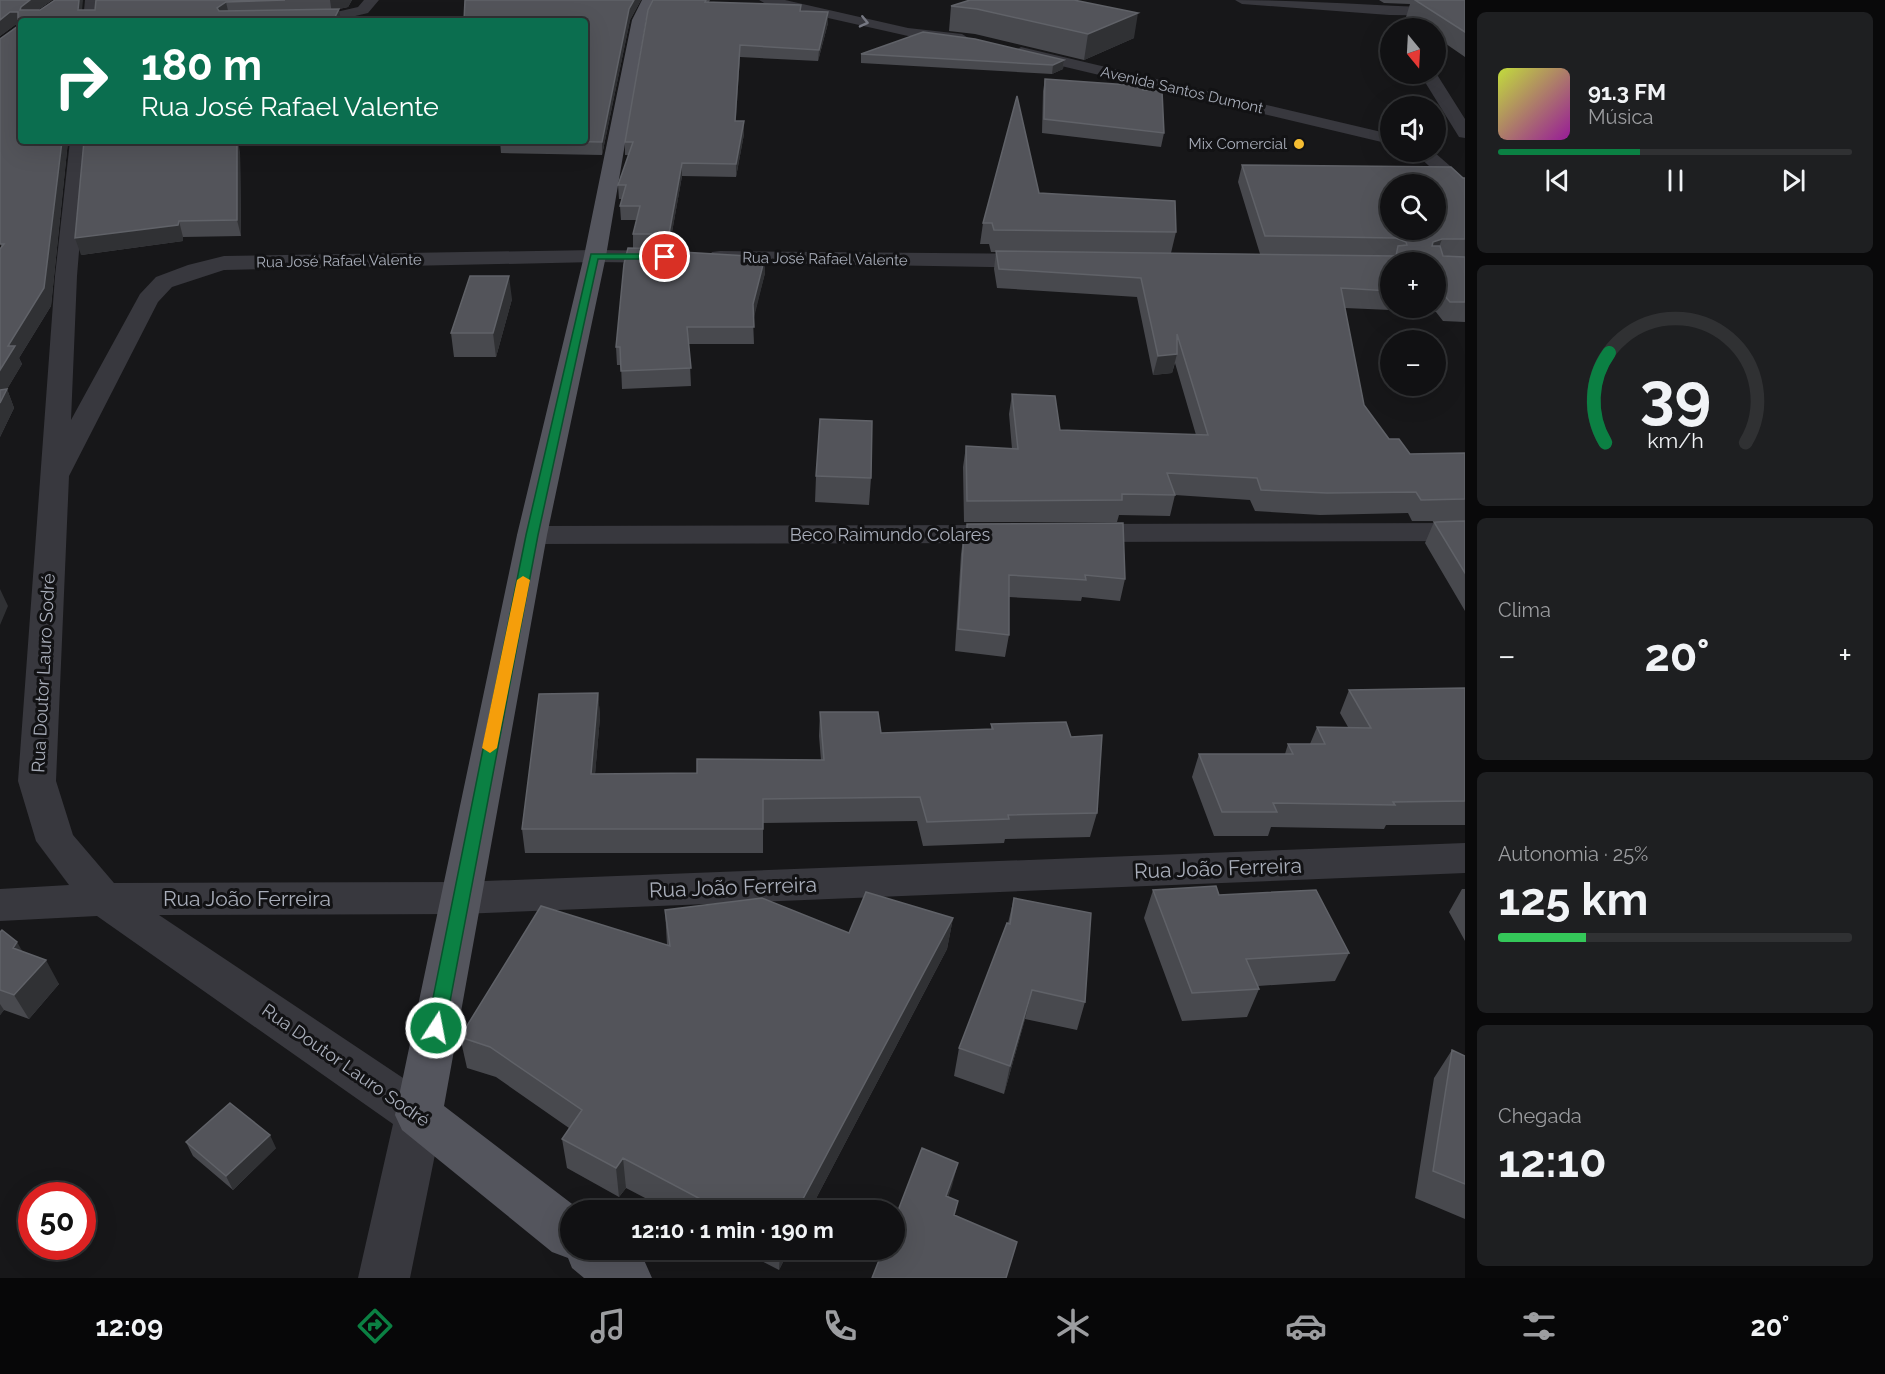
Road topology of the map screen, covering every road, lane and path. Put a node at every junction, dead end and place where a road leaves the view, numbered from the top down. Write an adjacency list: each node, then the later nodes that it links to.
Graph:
1 (92, 0): 10 (street)
2 (649, 0): 22 (main road)
3 (766, 0): 4 (street, one-way to 4)
4 (819, 0)
5 (1242, 0): 8 (street)
6 (1364, 0): 8 (street)
7 (369, 4): 11 (street)
8 (1389, 11): 9 (street); 12 (street)
9 (1465, 12)
10 (90, 18)
11 (306, 18)
12 (1394, 18)
13 (1007, 49): 16 (street, Avenida Santos Dumont)
14 (1434, 84): 15 (street)
15 (1465, 133)
16 (1380, 137)
17 (79, 144): 24 (street, Rua Doutor Lauro Sodré)
18 (1446, 152): 19 (street)
19 (1455, 154)
20 (1434, 162): 21 (street)
21 (1465, 189)
22 (594, 256): 23 (street, Rua José Rafael Valente); 24 (street, Rua José Rafael Valente); 26 (main road)
23 (1058, 261)
24 (55, 475): 28 (street, Rua Doutor Lauro Sodré)
25 (1465, 532): 26 (street, Beco Raimundo Colares)
26 (532, 535): 29 (main road)
27 (1465, 858): 29 (street, Rua João Ferreira)
28 (104, 898): 29 (street, Rua João Ferreira); 30 (street, Rua João Ferreira); 31 (street, Rua Doutor Lauro Sodré)
29 (461, 898): 31 (main road)
30 (0, 905)
31 (419, 1115): 32 (main road, Rua Doutor Lauro Sodré); 34 (street)
32 (560, 1226)
33 (603, 1260): 35 (main road)
34 (384, 1278)
35 (626, 1278)

